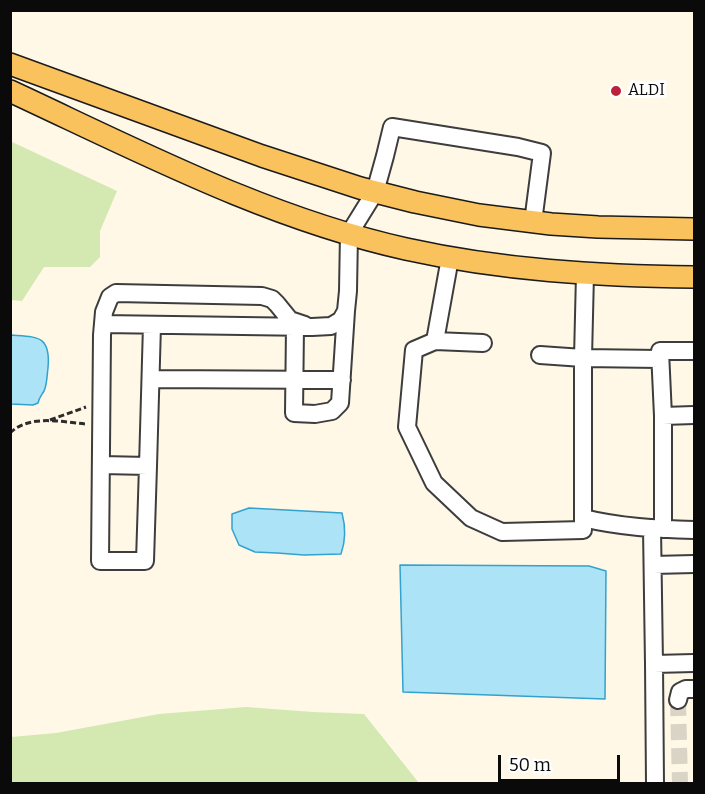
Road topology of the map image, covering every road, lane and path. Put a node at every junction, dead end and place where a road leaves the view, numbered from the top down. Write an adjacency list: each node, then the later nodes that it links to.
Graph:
1 (10, 64): 3 (main road)
2 (10, 91): 6 (main road)
3 (375, 192): 4 (main road); 4 (lane); 6 (lane)
4 (533, 222): 5 (main road)
5 (694, 229)
6 (349, 234): 7 (main road); 10 (lane)
7 (450, 258): 8 (main road); 15 (lane)
8 (585, 274): 9 (main road); 19 (lane)
9 (694, 278)
10 (346, 311): 14 (lane); 23 (lane)
11 (103, 324): 12 (lane); 14 (lane); 24 (lane)
12 (152, 325): 13 (lane); 21 (lane)
13 (295, 327): 14 (lane); 22 (lane)
14 (312, 327)
15 (435, 341): 16 (lane); 32 (lane)
16 (483, 343)
17 (694, 351): 20 (lane)
18 (540, 355): 19 (lane)
19 (583, 358): 20 (lane); 32 (lane)
20 (660, 359): 26 (lane)
21 (150, 379): 22 (lane); 31 (lane)
22 (294, 380): 23 (lane); 23 (lane)
23 (342, 380)
24 (102, 402): 27 (path); 28 (lane)
25 (694, 415): 26 (lane)
26 (663, 416): 33 (lane)
27 (48, 421): 28 (path); 29 (path)
28 (102, 426): 30 (lane)
29 (10, 433)
30 (102, 465): 31 (lane); 31 (lane)
31 (148, 466)
32 (583, 518): 33 (lane)
33 (658, 529): 34 (lane); 36 (lane)
34 (694, 530)
35 (694, 564): 36 (lane)
36 (653, 565): 38 (lane)
37 (694, 663): 38 (lane)
38 (654, 664): 41 (lane)
39 (694, 689): 40 (lane)
40 (678, 700)
41 (655, 783)

